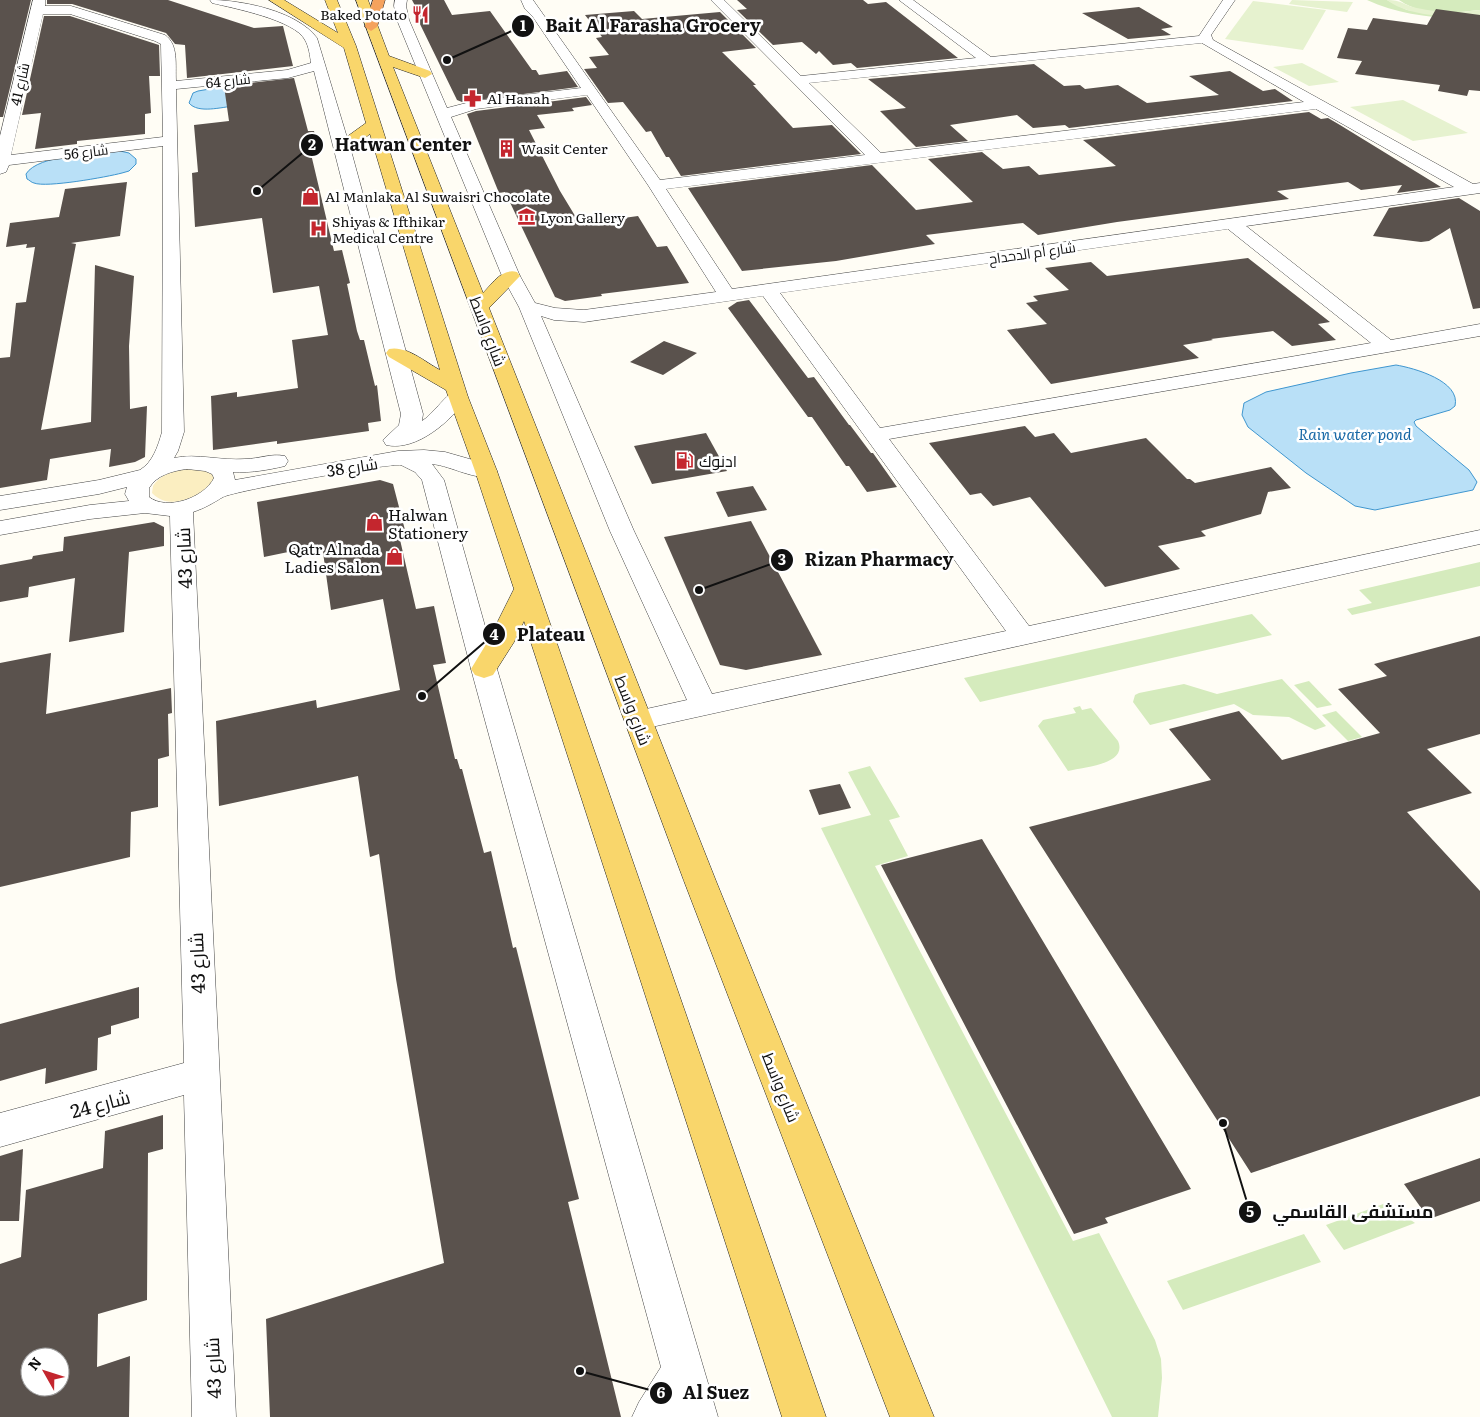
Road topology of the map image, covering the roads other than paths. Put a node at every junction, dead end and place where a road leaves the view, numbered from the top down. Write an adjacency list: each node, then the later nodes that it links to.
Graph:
1 (216, 0): 20 (street)
2 (275, 0): 15 (main road)
3 (331, 0): 15 (main road)
4 (362, 0): 13 (main road, شارع واسط)
5 (379, 0): 13 (highway)
6 (401, 0): 21 (street)
7 (527, 0): 12 (street)
8 (717, 0): 22 (street)
9 (905, 0): 17 (street)
10 (1229, 0): 14 (street)
11 (38, 5): 18 (street, شارع 41); 23 (street)
12 (537, 7): 24 (street)
13 (371, 27): 16 (main road, شارع واسط)
14 (1205, 39): 17 (street); 25 (street)
15 (350, 46): 27 (main road)
16 (384, 59): 21 (main road); 39 (main road, شارع واسط)
17 (988, 61): 22 (street)
18 (23, 67): 19 (street); 28 (street, شارع 41)
19 (8, 69)
20 (320, 71): 23 (street, شارع 64); 30 (street)
21 (425, 74): 26 (street)
22 (798, 80): 31 (street)
23 (169, 86): 29 (street)
24 (589, 91): 26 (street); 33 (street)
25 (1319, 104): 31 (street); 34 (street)
26 (440, 107): 36 (street)
27 (374, 124): 30 (main road); 46 (main road)
28 (5, 125): 32 (street, شارع 41)
29 (171, 141): 32 (street, شارع 56); 47 (street)
30 (342, 146): 45 (street)
31 (877, 158): 33 (street)
32 (1, 165)
33 (656, 185): 38 (street)
34 (1475, 189): 35 (street, شارع أم الدحداح)
35 (1231, 223): 37 (street, شارع أم الدحداح); 44 (street)
36 (511, 276): 39 (main road); 40 (street)
37 (768, 290): 38 (street, شارع أم الدحداح); 48 (street)
38 (727, 296): 41 (street, شارع أم الدحداح)
39 (479, 307): 63 (main road, شارع واسط)
40 (528, 307): 41 (street, شارع أم الدحداح); 43 (street)
41 (584, 316): 43 (street, شارع أم الدحداح)
42 (1480, 330): 44 (street)
43 (541, 338): 62 (street)
44 (1387, 346): 48 (street)
45 (396, 353): 46 (main road); 49 (street)
46 (457, 392): 49 (street, شارع 38); 51 (main road)
47 (173, 432): 50 (street); 52 (street)
48 (874, 435): 60 (street)
49 (396, 449): 50 (street, شارع 38); 51 (street, شارع 38); 53 (street, شارع 38); 61 (street)
50 (208, 463): 52 (street, شارع 38); 53 (street)
51 (486, 471): 59 (main road)
52 (151, 473): 54 (street); 55 (street)
53 (218, 491): 56 (street, شارع 38)
54 (0, 503)
55 (146, 506): 56 (street, شارع 38); 57 (street)
56 (181, 508): 64 (street, شارع 43)
57 (0, 528)
58 (1480, 537): 60 (street)
59 (526, 589): 61 (main road); 70 (main road)
60 (1023, 636): 62 (street)
61 (484, 669): 66 (street)
62 (704, 706): 63 (street)
63 (638, 720): 71 (main road, شارع واسط)
64 (200, 1076): 65 (street, شارع 24); 67 (street, شارع 43)
65 (0, 1130)
66 (682, 1372): 68 (street); 69 (street)
67 (214, 1417)
68 (654, 1417)
69 (696, 1417)
70 (804, 1417)
71 (912, 1417)

